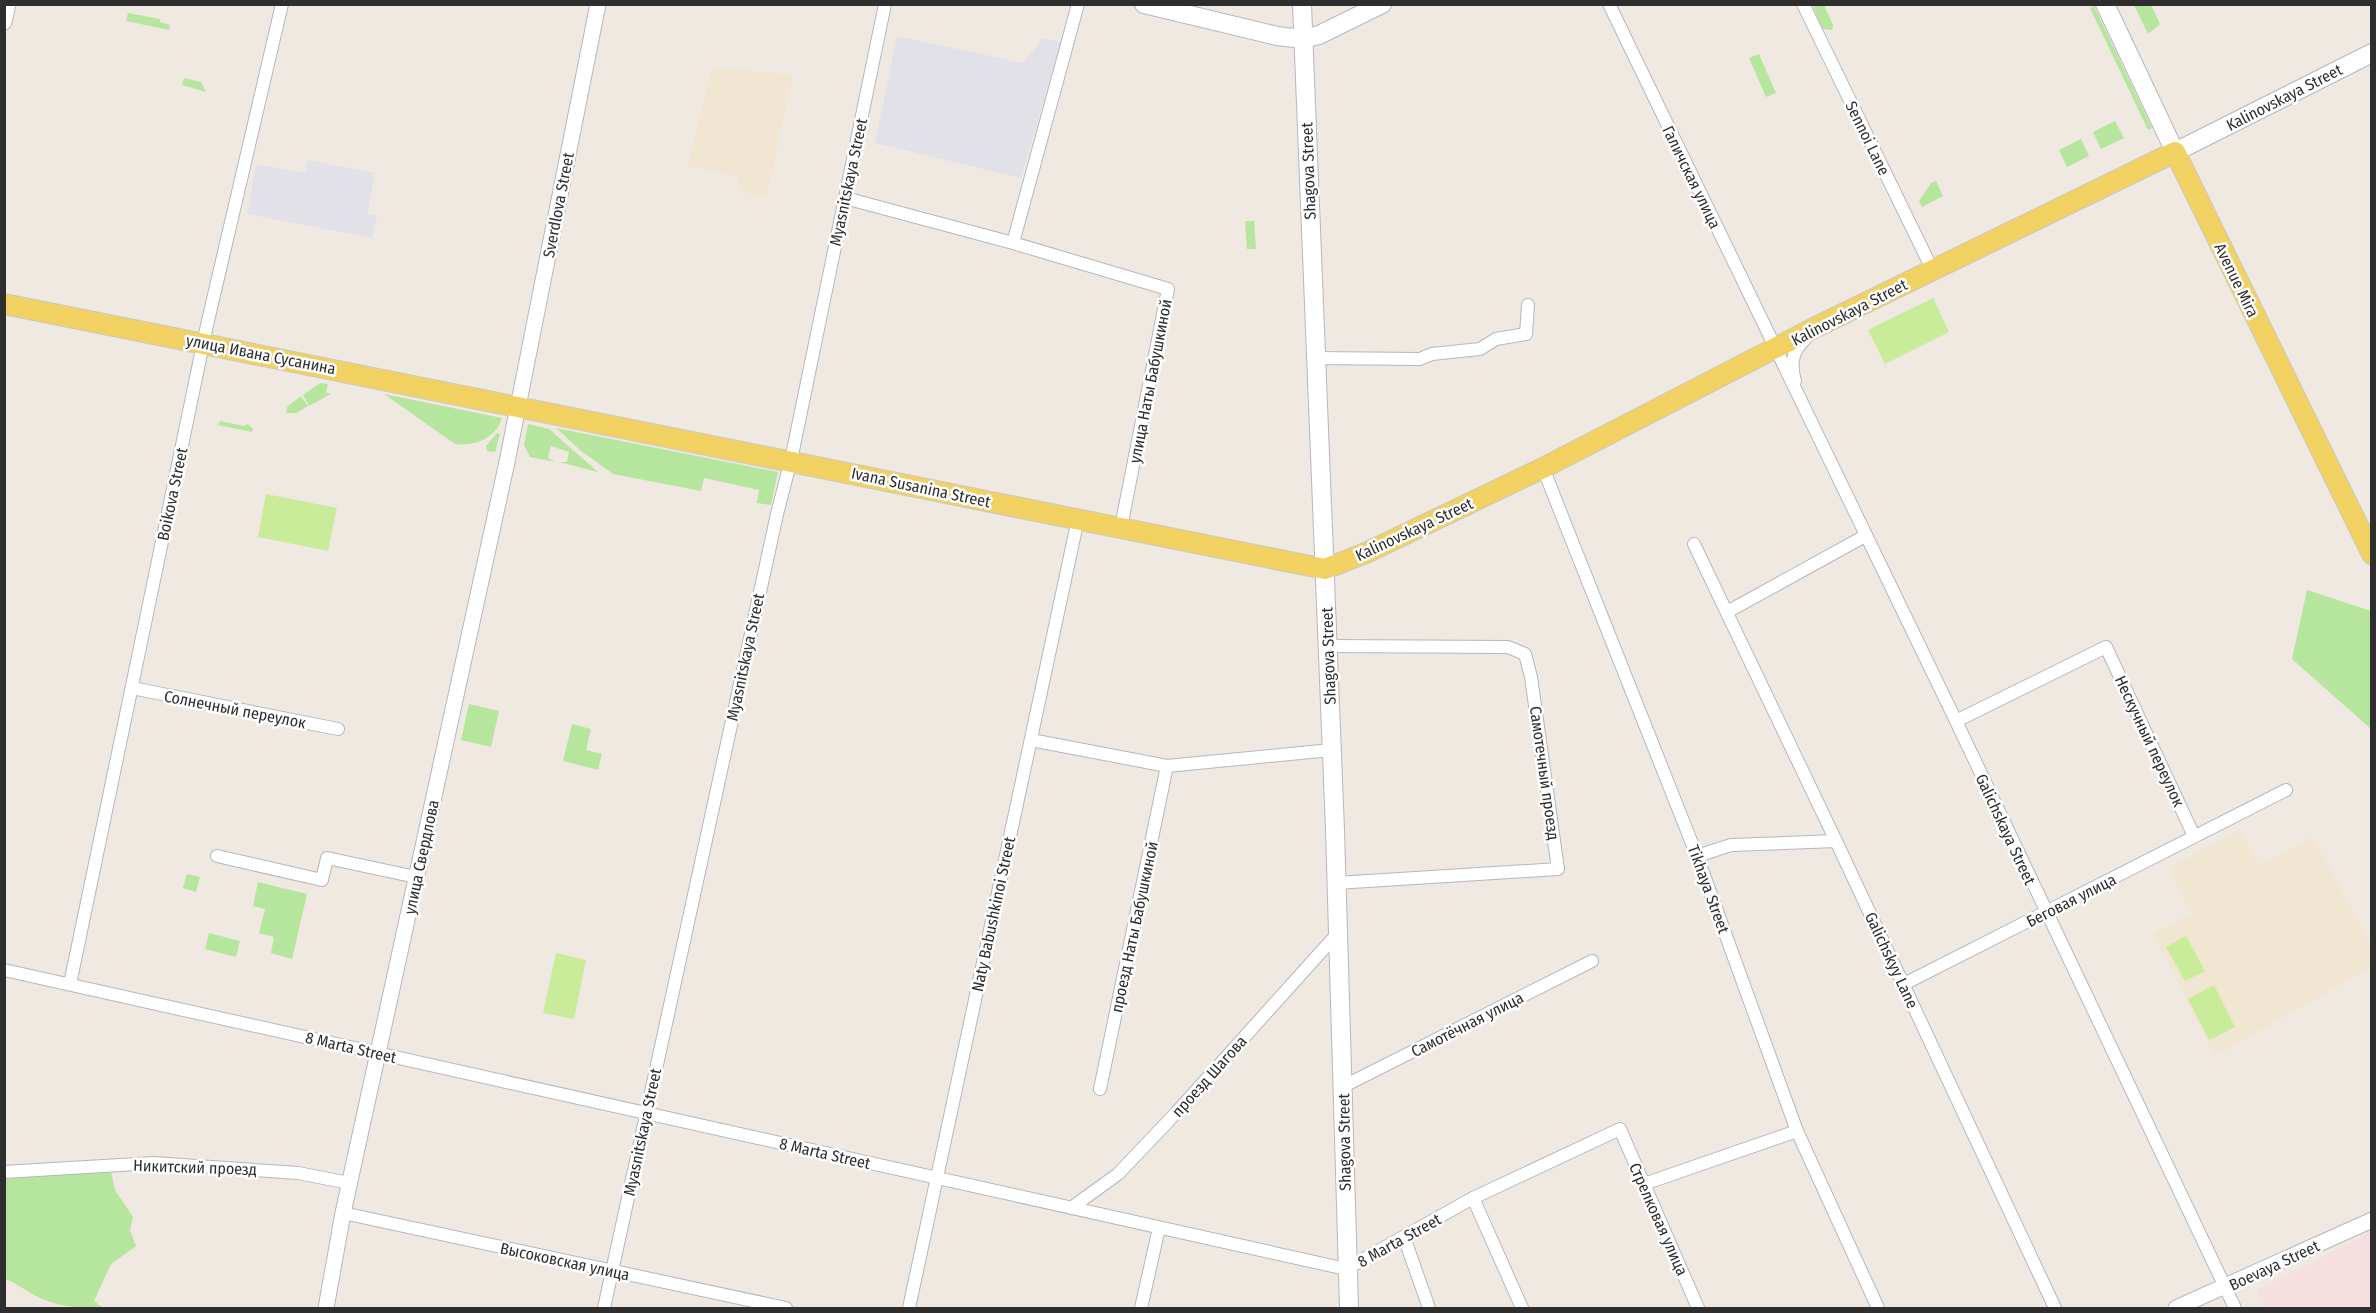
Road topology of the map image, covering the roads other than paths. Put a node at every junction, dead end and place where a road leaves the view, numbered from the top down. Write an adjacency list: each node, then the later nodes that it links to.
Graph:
1 (8, 4): 12 (street)
2 (282, 4): 22 (street, Boikova Street)
3 (598, 4): 26 (street, Sverdlova Street)
4 (885, 4): 16 (street, Myasnitskaya Street)
5 (1078, 4): 17 (street)
6 (1144, 4): 13 (main road)
7 (1302, 4): 13 (main road, Shagova Street)
8 (1382, 4): 13 (main road)
9 (1609, 4): 23 (street, Галичская улица)
10 (1803, 4): 18 (street, Sennoi Lane)
11 (2105, 4): 15 (main road, Avenue Mira)
12 (4, 22)
13 (1303, 39): 24 (main road, Shagova Street)
14 (2372, 53): 15 (main road, Kalinovskaya Street)
15 (2175, 152): 18 (main road, Kalinovskaya Street); 33 (main road, Avenue Mira)
16 (845, 198): 17 (street, улица Наты Бабушкиной); 27 (street, Myasnitskaya Street)
17 (1013, 243): 30 (street, улица Наты Бабушкиной)
18 (1933, 271): 21 (main road, Kalinovskaya Street)
19 (4, 304): 22 (main road, улица Ивана Сусанина)
20 (1528, 305): 24 (street)
21 (1816, 327): 23 (main road, Kalinovskaya Street); 25 (street)
22 (203, 342): 26 (main road, улица Ивана Сусанина); 37 (street, Boikova Street)
23 (1775, 350): 25 (street, Galichskaya Street); 28 (main road, Kalinovskaya Street)
24 (1315, 358): 34 (main road, Shagova Street)
25 (1799, 397): 31 (street, Galichskaya Street)
26 (517, 406): 27 (main road, Ivana Susanina Street); 48 (street, улица Свердлова)
27 (791, 460): 29 (main road, Ivana Susanina Street); 59 (street, Myasnitskaya Street)
28 (1543, 468): 34 (main road, Kalinovskaya Street); 47 (street, Tikhaya Street)
29 (1078, 519): 30 (main road, Ivana Susanina Street); 40 (street, Naty Babushkinoi Street)
30 (1121, 527): 34 (main road, Ivana Susanina Street)
31 (1865, 536): 35 (street); 38 (street, Galichskaya Street)
32 (1694, 544): 35 (street, Galichskyy Lane)
33 (2372, 554)
34 (1325, 569): 36 (main road, Shagova Street)
35 (1727, 612): 45 (street, Galichskyy Lane)
36 (1327, 646): 41 (main road, Shagova Street); 49 (street, Самотечный проезд)
37 (132, 688): 39 (street, Солнечный переулок); 54 (street, Boikova Street)
38 (1956, 721): 44 (street, Нескучный переулок); 50 (street, Galichskaya Street)
39 (338, 729)
40 (1030, 740): 42 (street); 63 (street, Naty Babushkinoi Street)
41 (1331, 750): 42 (street); 49 (main road, Shagova Street)
42 (1167, 765): 58 (street, проезд Наты Бабушкиной)
43 (2286, 790): 44 (street, Беговая улица)
44 (2194, 836): 50 (street, Беговая улица)
45 (1836, 841): 47 (street); 55 (street, Galichskyy Lane)
46 (217, 856): 48 (street)
47 (1697, 856): 61 (street, Tikhaya Street)
48 (416, 877): 56 (street, улица Свердлова)
49 (1336, 883): 51 (main road, Shagova Street)
50 (2046, 914): 55 (street, Беговая улица); 74 (street, Galichskaya Street)
51 (1338, 933): 57 (main road, Shagova Street); 67 (street, проезд Шагова)
52 (1592, 961): 57 (street, Самотёчная улица)
53 (4, 970): 54 (street, 8 Marta Street)
54 (70, 984): 56 (street, 8 Marta Street)
55 (1904, 984): 85 (street, Galichskyy Lane)
56 (378, 1053): 59 (street, 8 Marta Street); 64 (street, улица Свердлова)
57 (1342, 1087): 72 (main road, Shagova Street)
58 (1100, 1089)
59 (646, 1113): 63 (street, 8 Marta Street); 73 (street, Myasnitskaya Street)
60 (1620, 1129): 65 (street, Стрелковая улица); 66 (street, 8 Marta Street)
61 (1797, 1131): 65 (street); 84 (street, Tikhaya Street)
62 (4, 1172): 64 (street, Никитский проезд)
63 (937, 1178): 67 (street, 8 Marta Street); 78 (street, Naty Babushkinoi Street)
64 (349, 1183): 68 (street, улица Свердлова)
65 (1644, 1184): 83 (street, Стрелковая улица)
66 (1473, 1198): 71 (street, 8 Marta Street); 82 (street)
67 (1071, 1208): 70 (street, 8 Marta Street)
68 (343, 1213): 73 (street, Высоковская улица); 75 (street, улица Свердлова)
69 (2372, 1220): 74 (street, Boevaya Street)
70 (1159, 1228): 72 (street, 8 Marta Street); 79 (street)
71 (1404, 1237): 72 (street, 8 Marta Street); 81 (street)
72 (1346, 1269): 80 (main road, Shagova Street)
73 (612, 1271): 76 (street, Myasnitskaya Street); 77 (street, Высоковская улица)
74 (2225, 1287): 86 (street, Boevaya Street); 87 (street, Galichskaya Street)
75 (326, 1308)
76 (604, 1308)
77 (786, 1308)
78 (909, 1308)
79 (1141, 1308)
80 (1348, 1308)
81 (1430, 1308)
82 (1522, 1308)
83 (1698, 1308)
84 (1878, 1308)
85 (2055, 1308)
86 (2176, 1308)
87 (2235, 1308)

